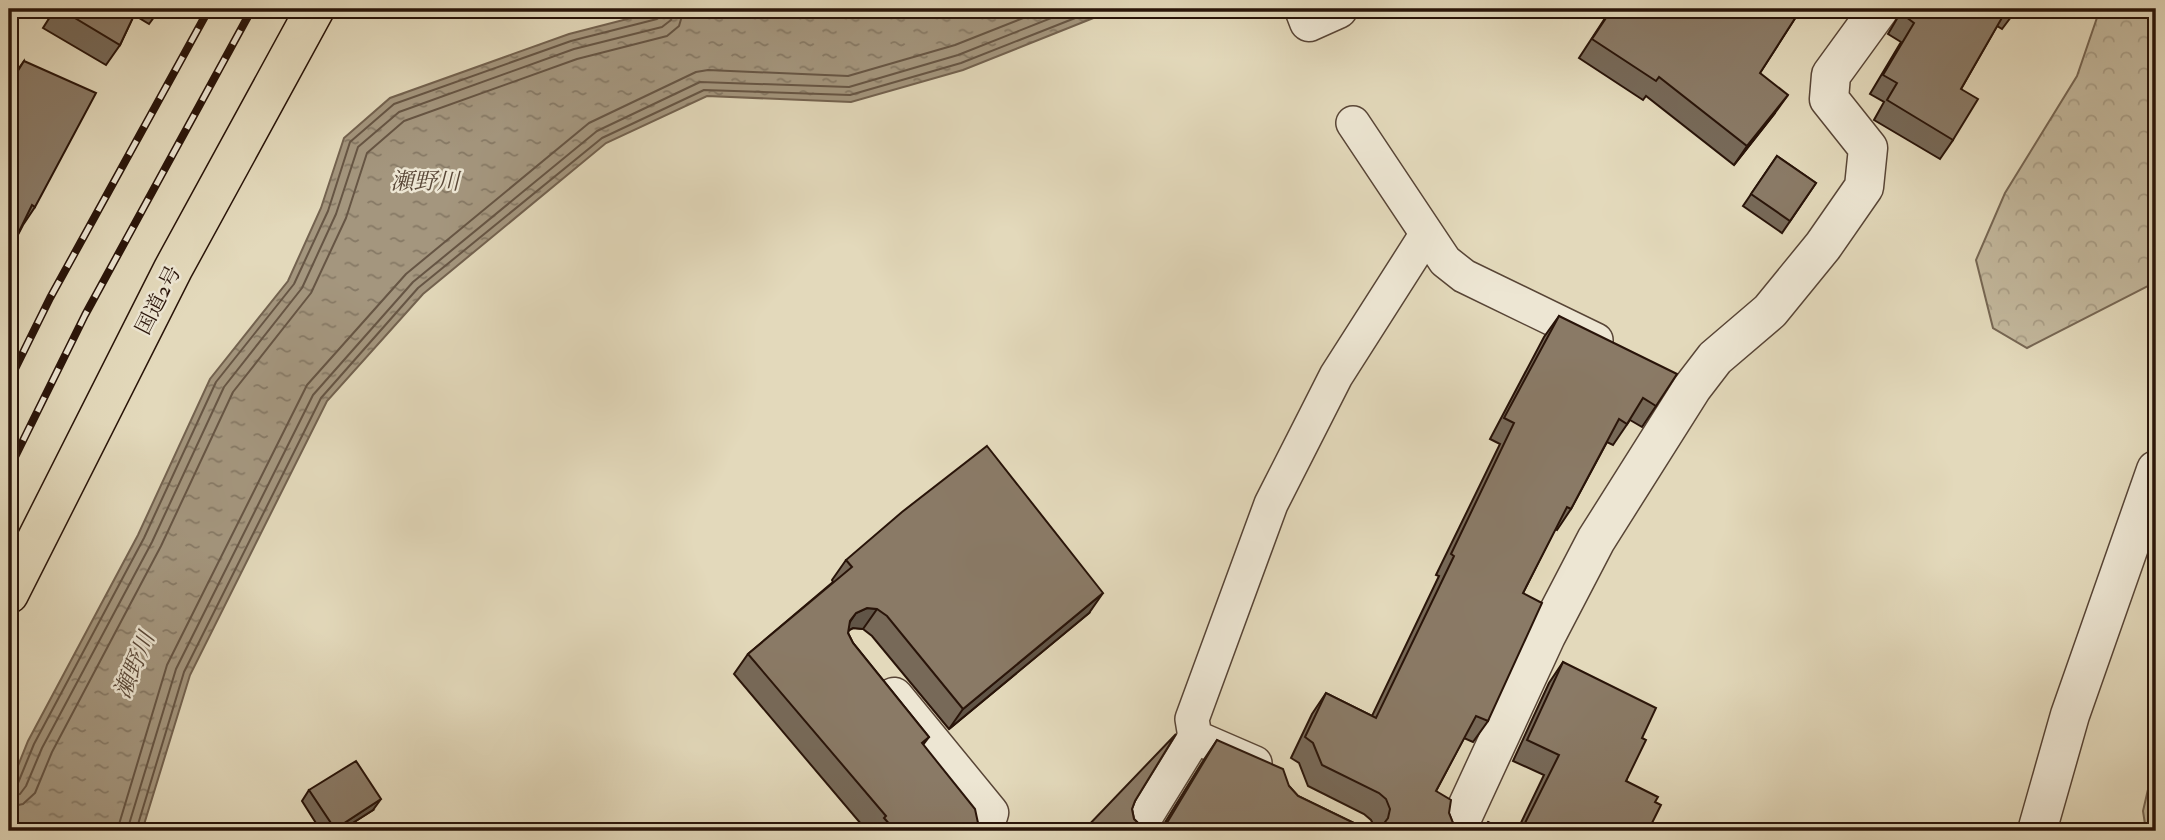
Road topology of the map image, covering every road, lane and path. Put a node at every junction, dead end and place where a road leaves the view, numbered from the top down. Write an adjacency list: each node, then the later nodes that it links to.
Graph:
1 (315, 9): 9 (highway, 国道2号)
2 (1304, 9): 3 (street)
3 (1338, 9)
4 (1879, 9): 15 (street)
5 (1353, 123): 6 (lane)
6 (1426, 235): 7 (lane); 11 (lane)
7 (1621, 353)
8 (2156, 470): 16 (street)
9 (9, 594)
10 (872, 670): 13 (street)
11 (1195, 737): 12 (lane); 14 (lane)
12 (1284, 776)
13 (982, 831)
14 (1137, 831)
15 (1456, 831)
16 (2037, 831)

